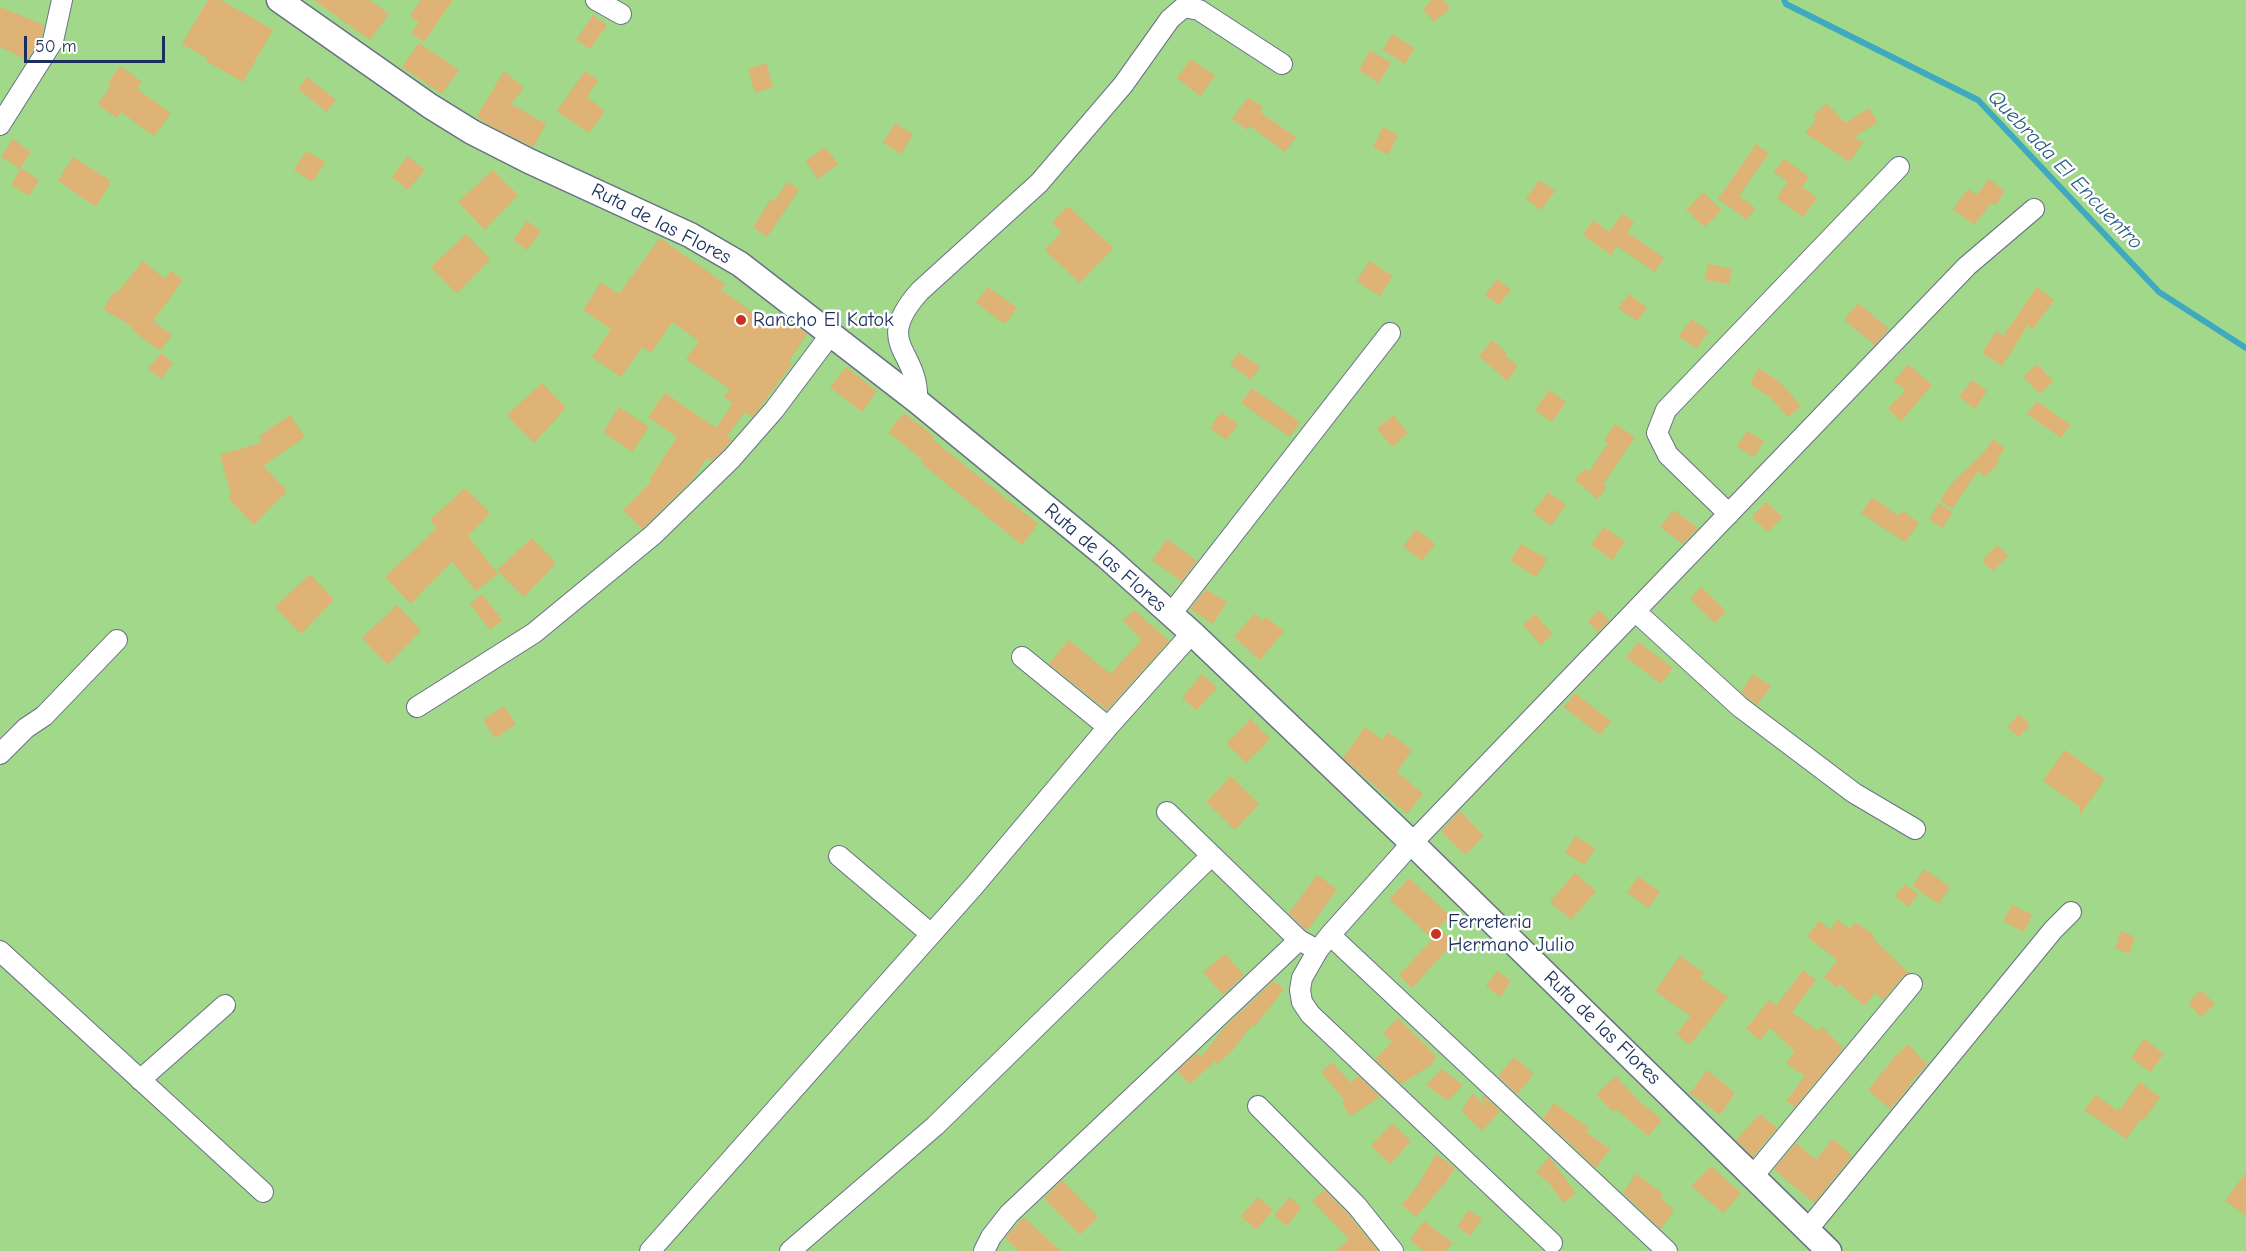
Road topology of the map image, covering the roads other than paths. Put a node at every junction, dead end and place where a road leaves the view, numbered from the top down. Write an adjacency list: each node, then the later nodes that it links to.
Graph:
1 (62, 0): 6 (street)
2 (279, 0): 10 (main road, Ruta de las Flores)
3 (596, 0): 4 (street)
4 (621, 14)
5 (1281, 64): 11 (street)
6 (0, 125)
7 (1899, 167): 12 (street)
8 (2034, 209): 12 (street)
9 (1390, 333): 14 (street)
10 (831, 334): 11 (main road, Ruta de las Flores); 18 (street)
11 (917, 401): 14 (main road, Ruta de las Flores)
12 (1730, 514): 13 (street)
13 (1635, 611): 22 (street); 23 (street)
14 (1171, 614): 15 (main road, Ruta de las Flores)
15 (1192, 633): 19 (street); 23 (main road, Ruta de las Flores)
16 (117, 640): 20 (street)
17 (1022, 657): 19 (street)
18 (417, 707)
19 (1108, 727): 27 (street)
20 (0, 754)
21 (1167, 812): 25 (street)
22 (1915, 829)
23 (1412, 843): 29 (street); 35 (main road, Ruta de las Flores)
24 (839, 856): 27 (street)
25 (1211, 856): 28 (street); 40 (street)
26 (2071, 912): 37 (street)
27 (931, 934): 39 (street)
28 (1299, 940): 29 (street); 41 (street)
29 (1324, 943): 38 (street); 43 (street)
30 (0, 951): 33 (street)
31 (1912, 984): 35 (street)
32 (225, 1005): 33 (street)
33 (140, 1080): 36 (street)
34 (1258, 1106): 42 (street)
35 (1753, 1176): 37 (main road, Ruta de las Flores)
36 (263, 1192)
37 (1808, 1229): 44 (main road, Ruta de las Flores)
38 (1552, 1243)
39 (650, 1251)
40 (790, 1251)
41 (984, 1251)
42 (1393, 1251)
43 (1667, 1251)
44 (1829, 1251)

